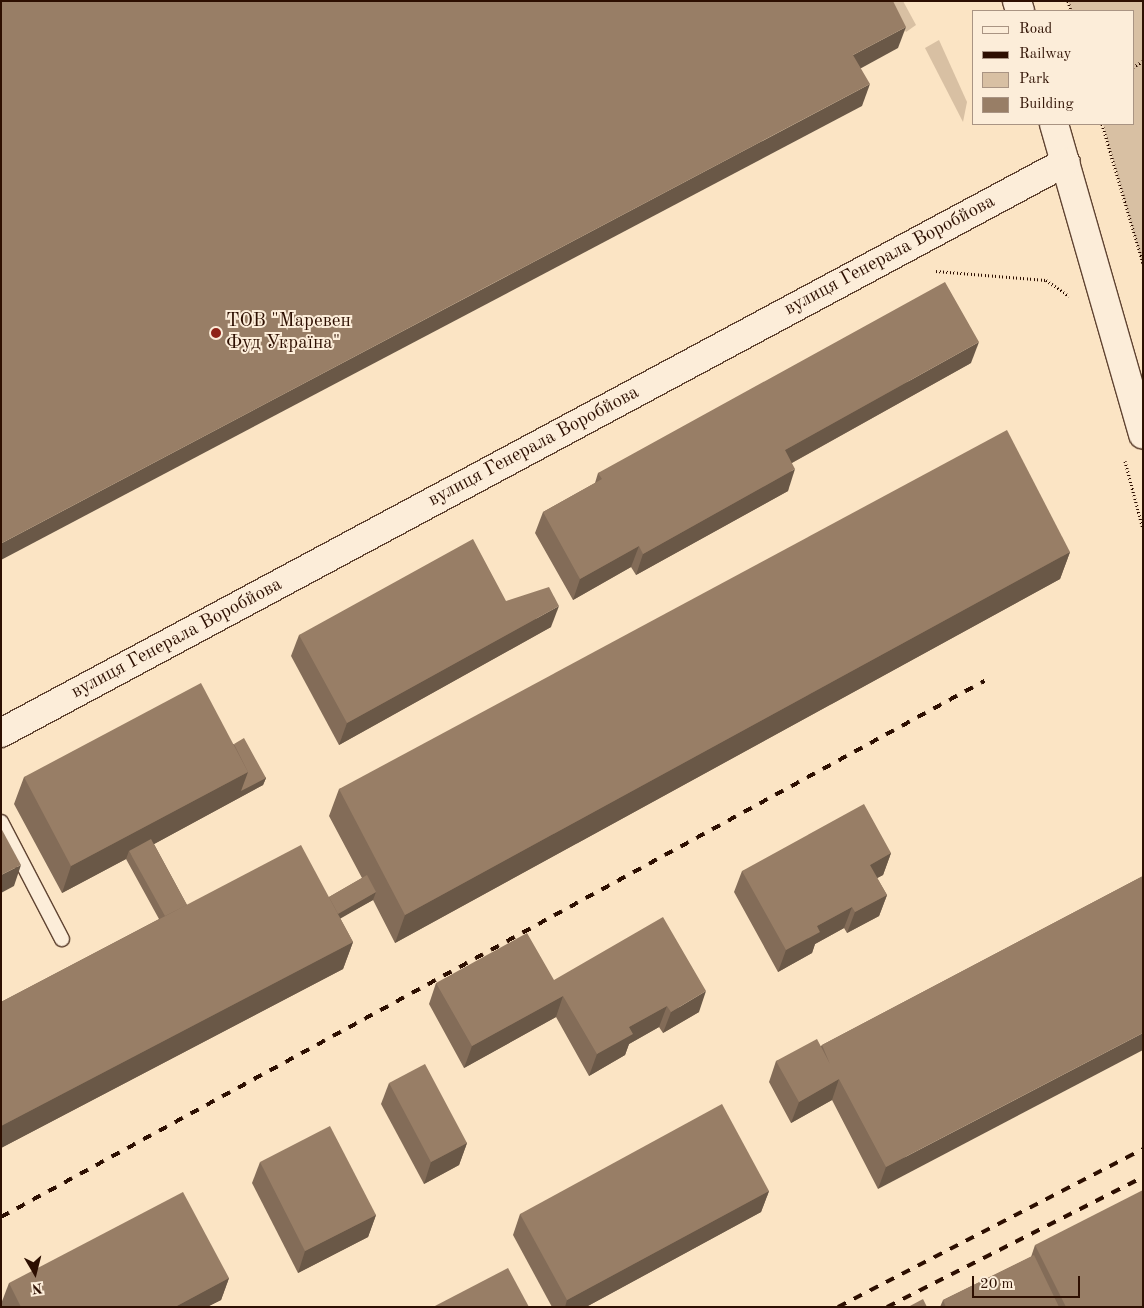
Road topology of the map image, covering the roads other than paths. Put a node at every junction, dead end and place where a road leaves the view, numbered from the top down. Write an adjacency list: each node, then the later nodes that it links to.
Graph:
1 (1054, 125): 2 (street)
2 (1066, 162): 3 (street); 4 (street, вулиця Генерала Воробйова)
3 (1143, 434)
4 (1, 733)
5 (1, 822): 6 (lane)
6 (62, 939)

